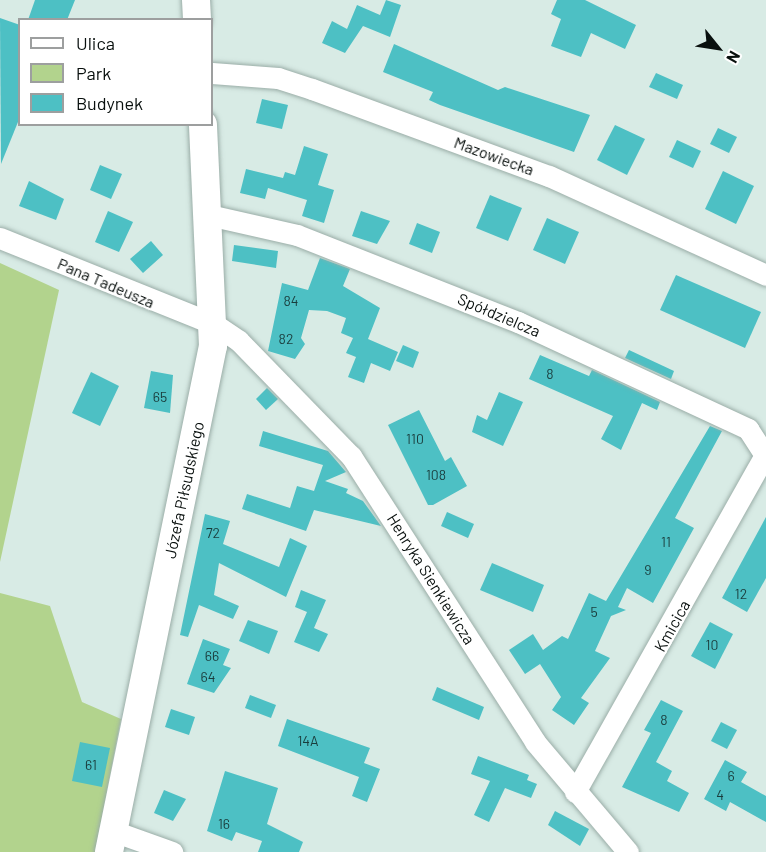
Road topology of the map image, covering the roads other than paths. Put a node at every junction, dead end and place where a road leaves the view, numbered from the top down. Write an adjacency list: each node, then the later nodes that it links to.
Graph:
1 (196, 0): 2 (street)
2 (197, 18)
3 (213, 73): 7 (street, Mazowiecka)
4 (203, 126): 5 (street, Józefa Piłsudskiego)
5 (209, 215): 8 (street, Józefa Piłsudskiego); 9 (street, Spółdzielcza)
6 (0, 237): 8 (street, Pana Tadeusza)
7 (766, 275)
8 (214, 324): 10 (street, Henryka Sienkiewicza); 11 (street, Józefa Piłsudskiego)
9 (765, 456): 10 (street, Kmicica)
10 (574, 792): 13 (street, Henryka Sienkiewicza)
11 (111, 841): 12 (street)
12 (172, 852)
13 (628, 852)

